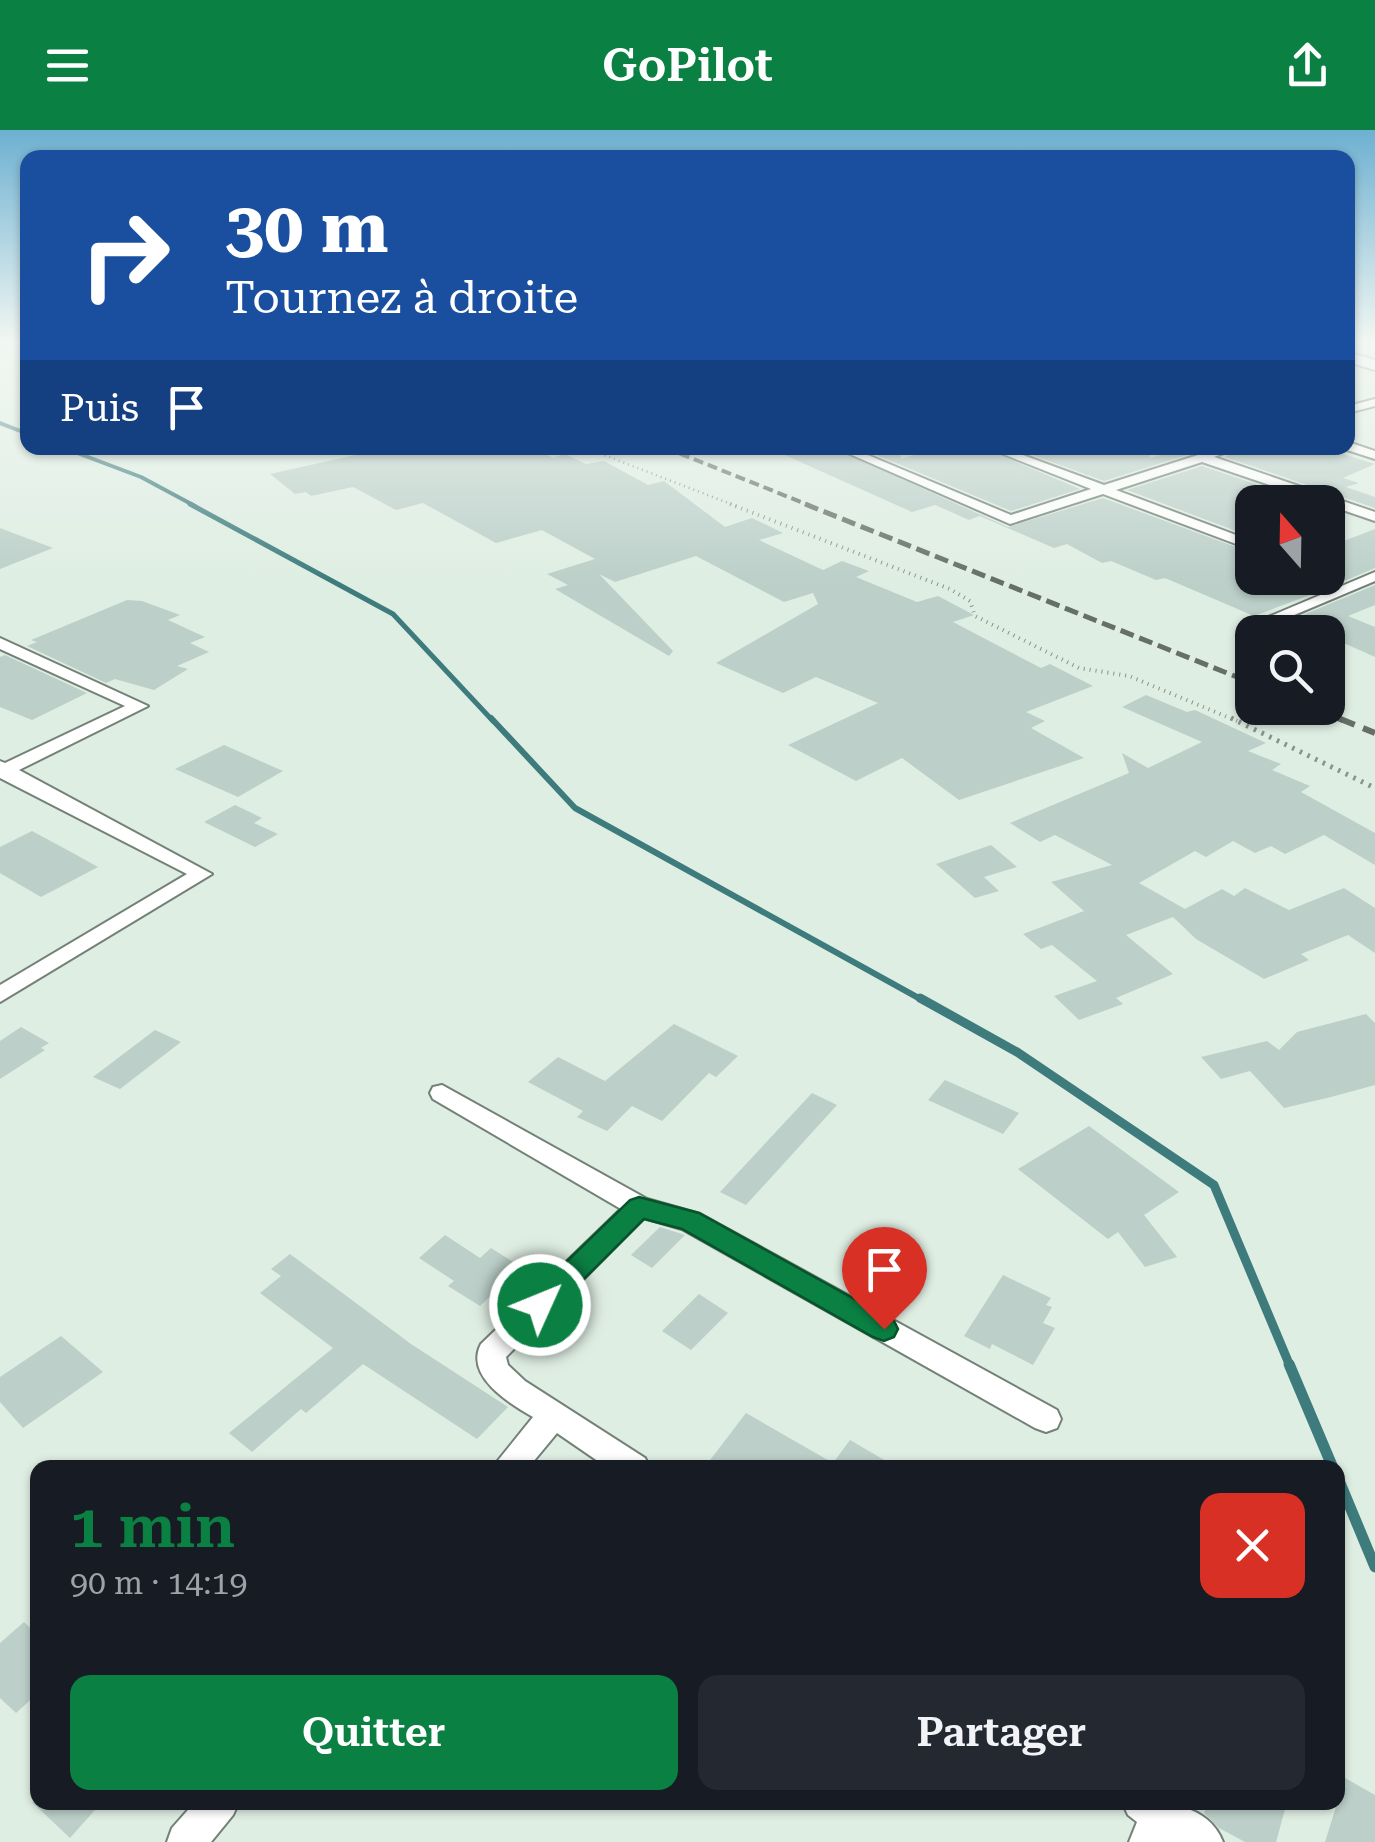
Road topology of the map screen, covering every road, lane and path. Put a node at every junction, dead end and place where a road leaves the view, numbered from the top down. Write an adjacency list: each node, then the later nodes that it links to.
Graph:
1 (604, 455): 15 (path)
2 (858, 455): 6 (street)
3 (1017, 455): 6 (street)
4 (1209, 455): 5 (street)
5 (1200, 458): 6 (street); 7 (street)
6 (1102, 489): 8 (street)
7 (1375, 517)
8 (1235, 540)
9 (1375, 576): 11 (street)
10 (1345, 582): 11 (street)
11 (1354, 585): 12 (street)
12 (1283, 615)
13 (0, 643): 14 (street)
14 (2, 770): 16 (street)
15 (1375, 788)
16 (0, 996)
17 (442, 1093): 18 (street)
18 (639, 1208): 19 (street); 20 (street)
19 (554, 1414): 21 (street); 22 (street)
20 (1046, 1419)
21 (515, 1460)
22 (622, 1460)
23 (213, 1810): 25 (street)
24 (1150, 1820): 26 (street)
25 (186, 1842)
26 (1204, 1842)

